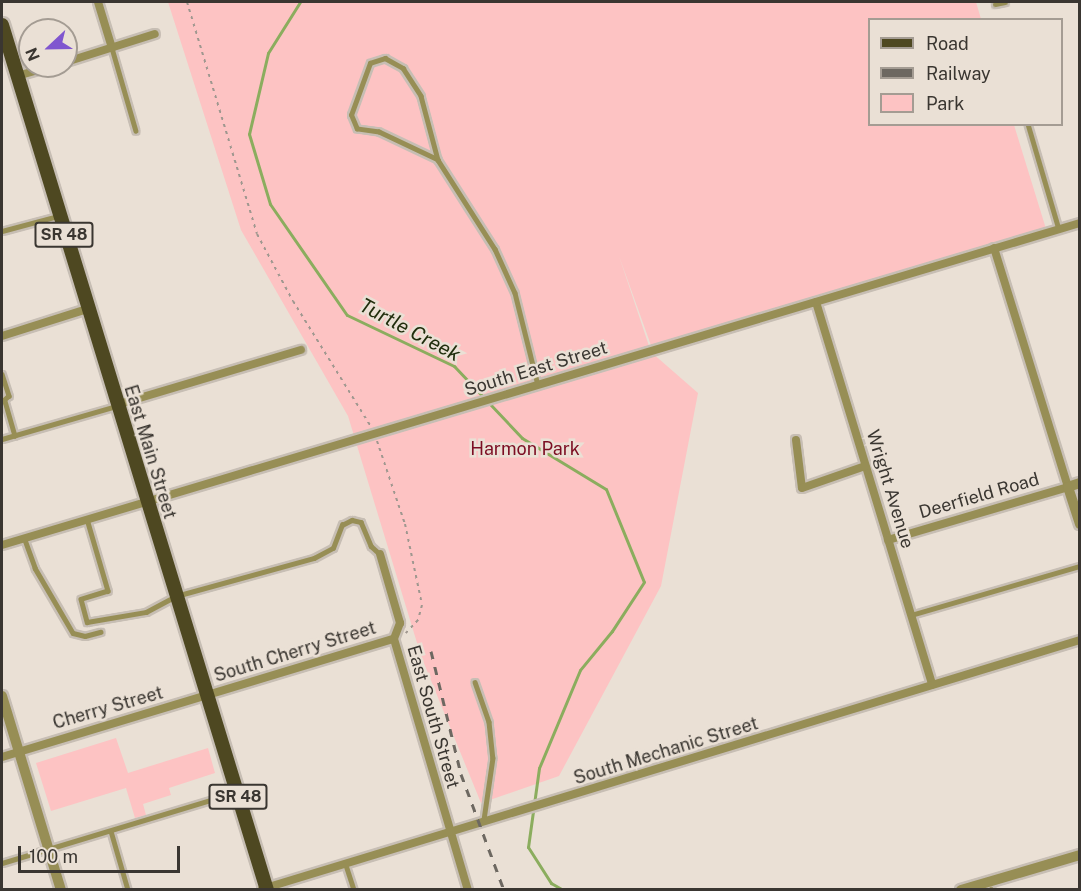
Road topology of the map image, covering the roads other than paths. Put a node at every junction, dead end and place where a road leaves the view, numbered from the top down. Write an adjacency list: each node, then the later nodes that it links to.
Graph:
1 (98, 2): 6 (street)
2 (1005, 2): 3 (lane)
3 (995, 4)
4 (2, 25): 8 (main road, East Main Street / SR 48)
5 (155, 34): 6 (street)
6 (112, 48): 7 (street); 10 (lane)
7 (78, 58)
8 (17, 76): 12 (main road, East Main Street / SR 48)
9 (1029, 126): 14 (lane)
10 (136, 131)
11 (438, 160): 11 (lane); 22 (lane)
12 (58, 216): 15 (lane); 18 (main road, East Main Street / SR 48)
13 (1080, 223): 14 (street, South East Street)
14 (1059, 229): 16 (street, South East Street)
15 (2, 231)
16 (994, 248): 17 (street, South East Street); 30 (street)
17 (816, 302): 22 (street, South East Street); 28 (street, Wright Avenue)
18 (87, 309): 19 (street); 24 (main road, East Main Street / SR 48)
19 (2, 336)
20 (301, 350): 24 (street)
21 (2, 374): 23 (lane)
22 (538, 385): 31 (street, South East Street)
23 (3, 401): 25 (lane)
24 (116, 406): 25 (lane); 31 (main road, East Main Street / SR 48)
25 (15, 435): 26 (lane)
26 (2, 439)
27 (796, 440): 28 (street)
28 (865, 466): 35 (street, Wright Avenue)
29 (1080, 483): 30 (street, Deerfield Road)
30 (1068, 487): 33 (street); 35 (street, Deerfield Road)
31 (146, 500): 32 (street, South East Street); 39 (main road, East Main Street / SR 48)
32 (87, 518): 34 (street, South East Street); 39 (lane)
33 (1080, 524)
34 (24, 537): 36 (street, South East Street); 41 (lane)
35 (888, 540): 40 (street, Wright Avenue)
36 (2, 545)
37 (380, 554): 39 (lane); 42 (street, East South Street)
38 (1080, 566): 40 (lane)
39 (176, 596): 47 (main road, East Main Street / SR 48)
40 (910, 615): 45 (street, Wright Avenue)
41 (100, 632)
42 (394, 639): 47 (street, South Cherry Street); 53 (street, East South Street)
43 (1080, 640): 45 (street, South Mechanic Street)
44 (475, 682): 51 (lane)
45 (932, 685): 51 (street, South Mechanic Street)
46 (2, 696): 48 (street)
47 (206, 696): 48 (street, Cherry Street); 50 (main road, East Main Street / SR 48)
48 (19, 751): 49 (street, Cherry Street); 54 (street)
49 (2, 757)
50 (236, 792): 52 (lane); 59 (main road, East Main Street / SR 48)
51 (484, 823): 53 (street, South Mechanic Street)
52 (111, 831): 54 (lane); 61 (lane)
53 (450, 833): 57 (street, South Mechanic Street); 63 (street, East South Street)
54 (49, 850): 56 (lane); 60 (street)
55 (1080, 855): 58 (street)
56 (2, 863)
57 (346, 865): 59 (street, South Mechanic Street); 62 (lane)
58 (991, 887): 64 (street)
59 (265, 889)
60 (61, 890)
61 (128, 890)
62 (354, 890)
63 (468, 890)
64 (961, 890)

